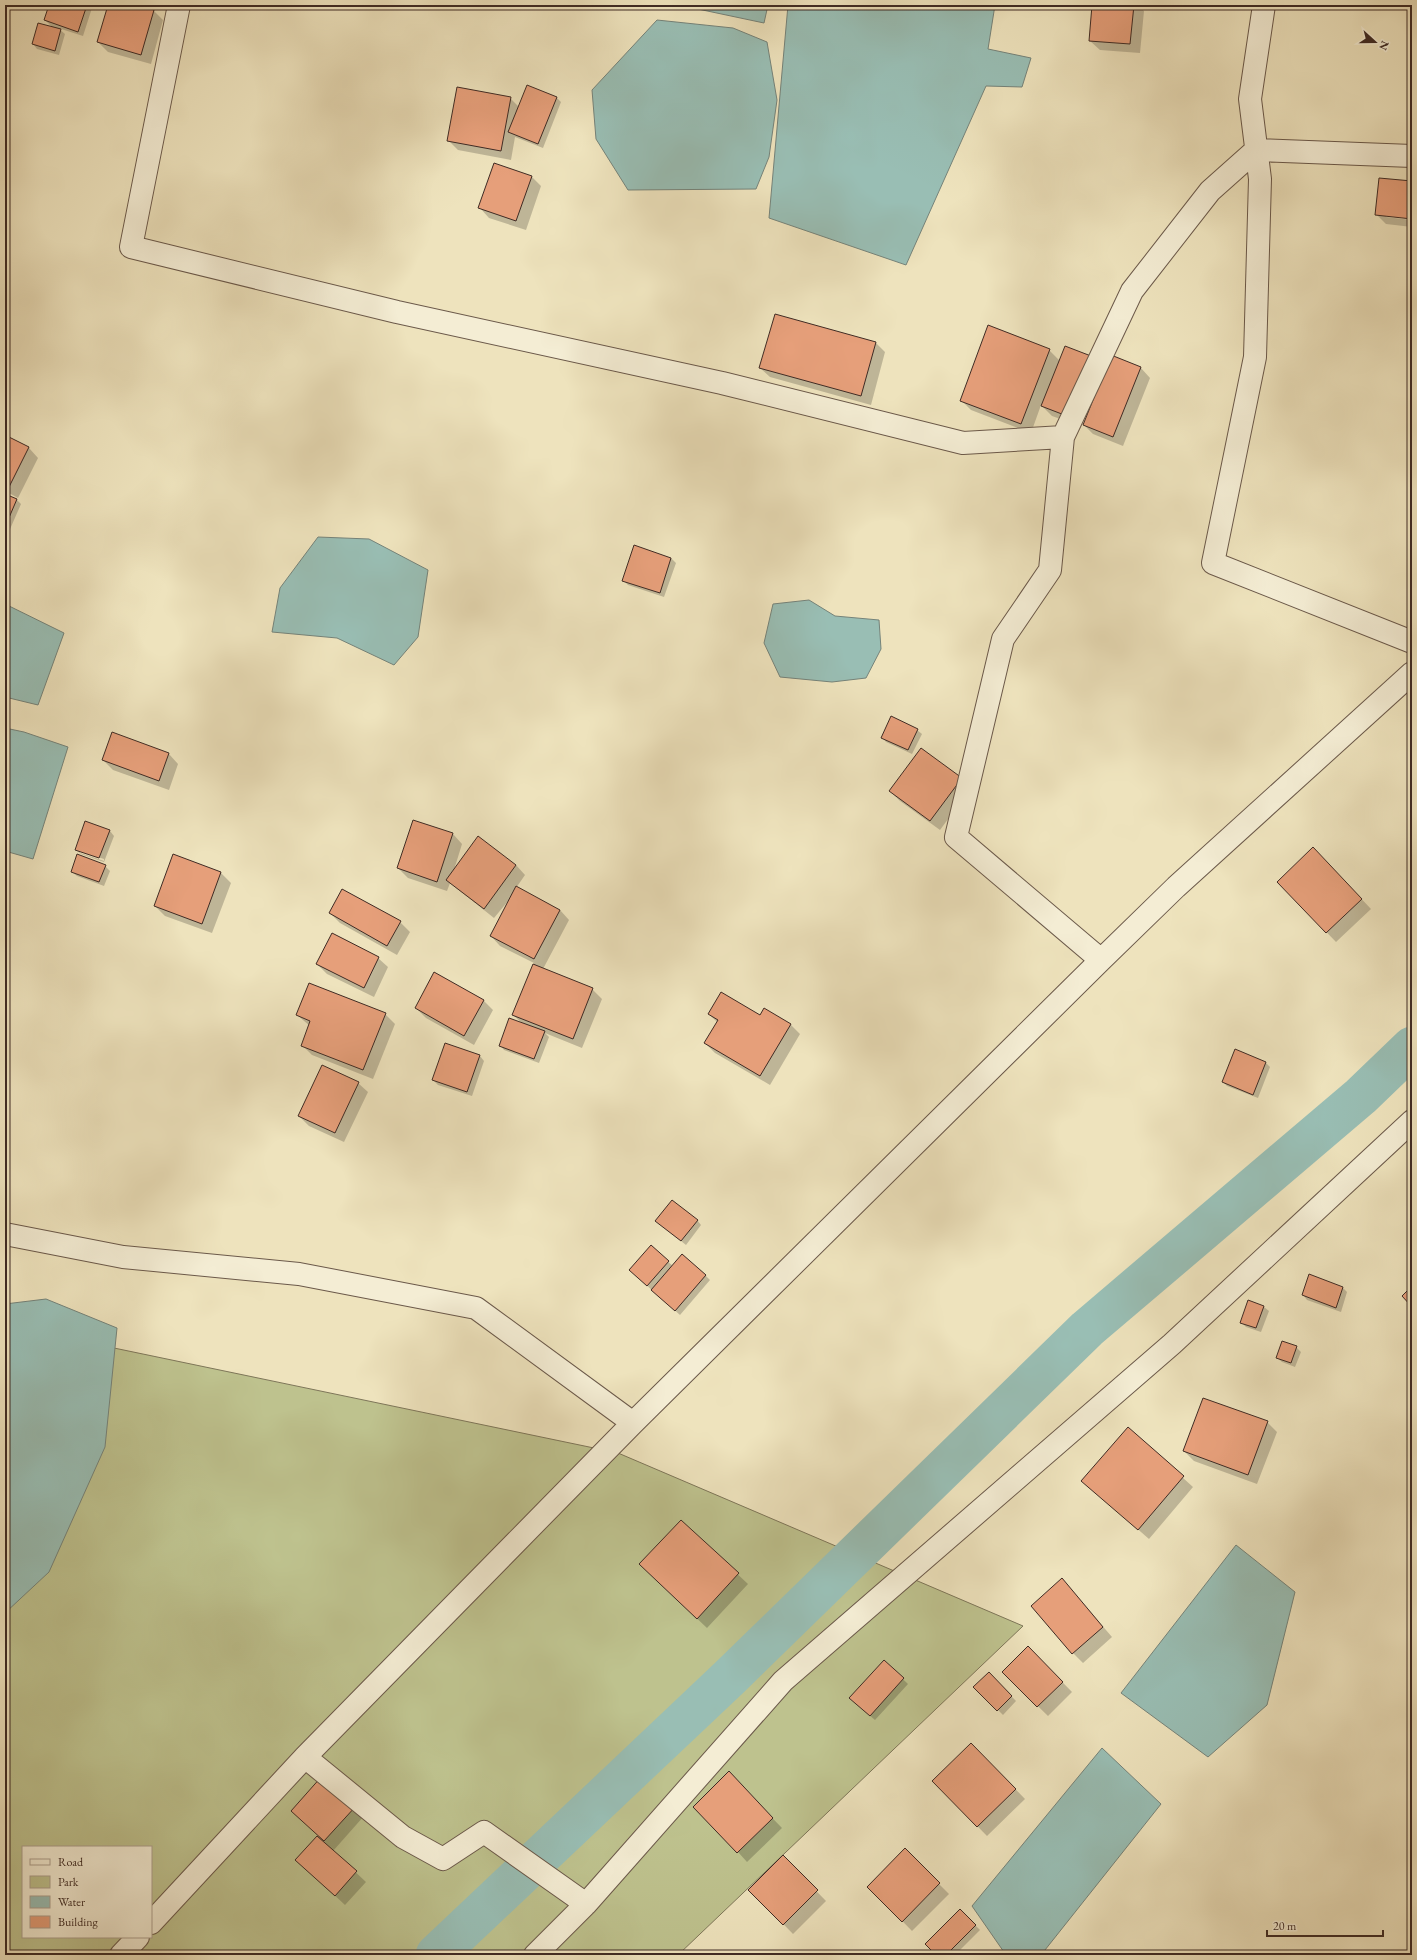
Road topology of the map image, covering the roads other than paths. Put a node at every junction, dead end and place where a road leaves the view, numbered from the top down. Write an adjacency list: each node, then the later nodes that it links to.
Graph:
1 (179, 5): 5 (street)
2 (1264, 5): 3 (street)
3 (1256, 150): 4 (street); 5 (street); 6 (street)
4 (1412, 156)
5 (1063, 437): 8 (street)
6 (1412, 642)
7 (1412, 673): 8 (street)
8 (1101, 960): 11 (street)
9 (1412, 1121): 13 (street)
10 (5, 1234): 11 (street)
11 (633, 1423): 12 (street)
12 (305, 1757): 13 (street); 14 (street)
13 (586, 1904): 17 (street)
14 (152, 1921)
15 (137, 1938): 16 (street)
16 (121, 1955)
17 (535, 1955)

